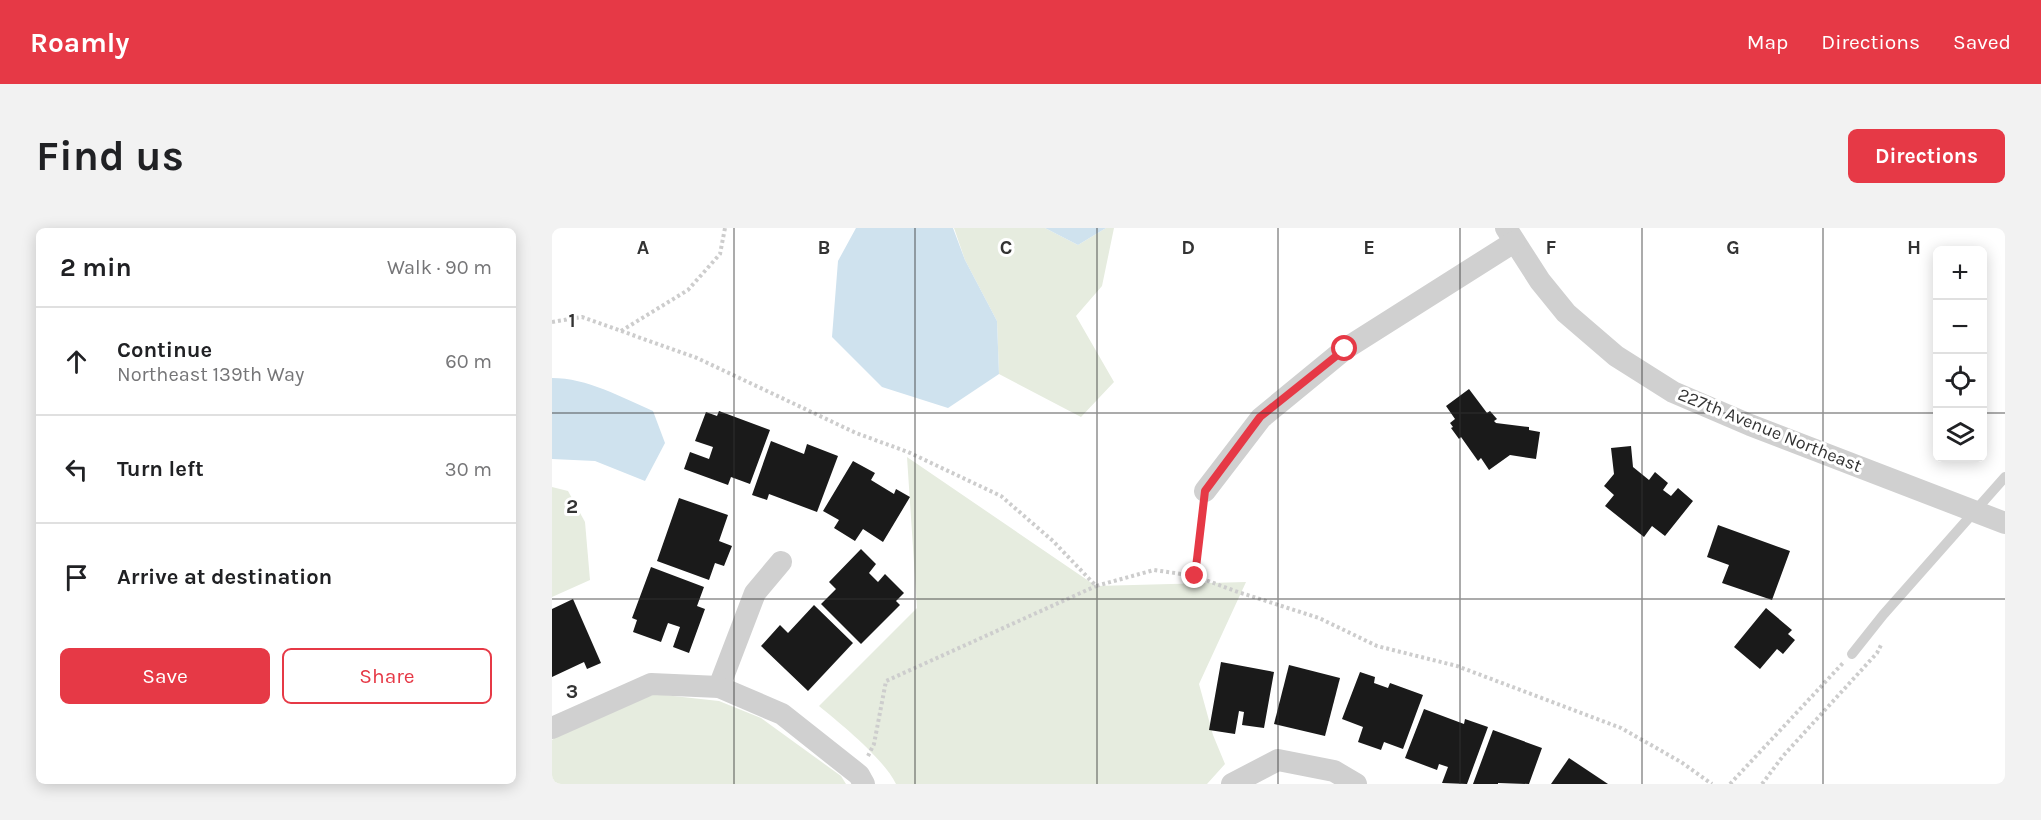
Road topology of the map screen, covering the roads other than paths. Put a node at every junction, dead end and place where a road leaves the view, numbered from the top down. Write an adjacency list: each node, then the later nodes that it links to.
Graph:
1 (1510, 235): 3 (street); 4 (street, 227th Avenue Northeast)
2 (2005, 477): 4 (lane)
3 (1205, 491)
4 (1975, 511): 5 (street, 227th Avenue Northeast); 7 (lane)
5 (2005, 523)
6 (781, 562): 8 (street)
7 (1852, 654)
8 (719, 687): 9 (street); 10 (street)
9 (552, 728)
10 (862, 780)
11 (1232, 784): 12 (street)
12 (1356, 784)

